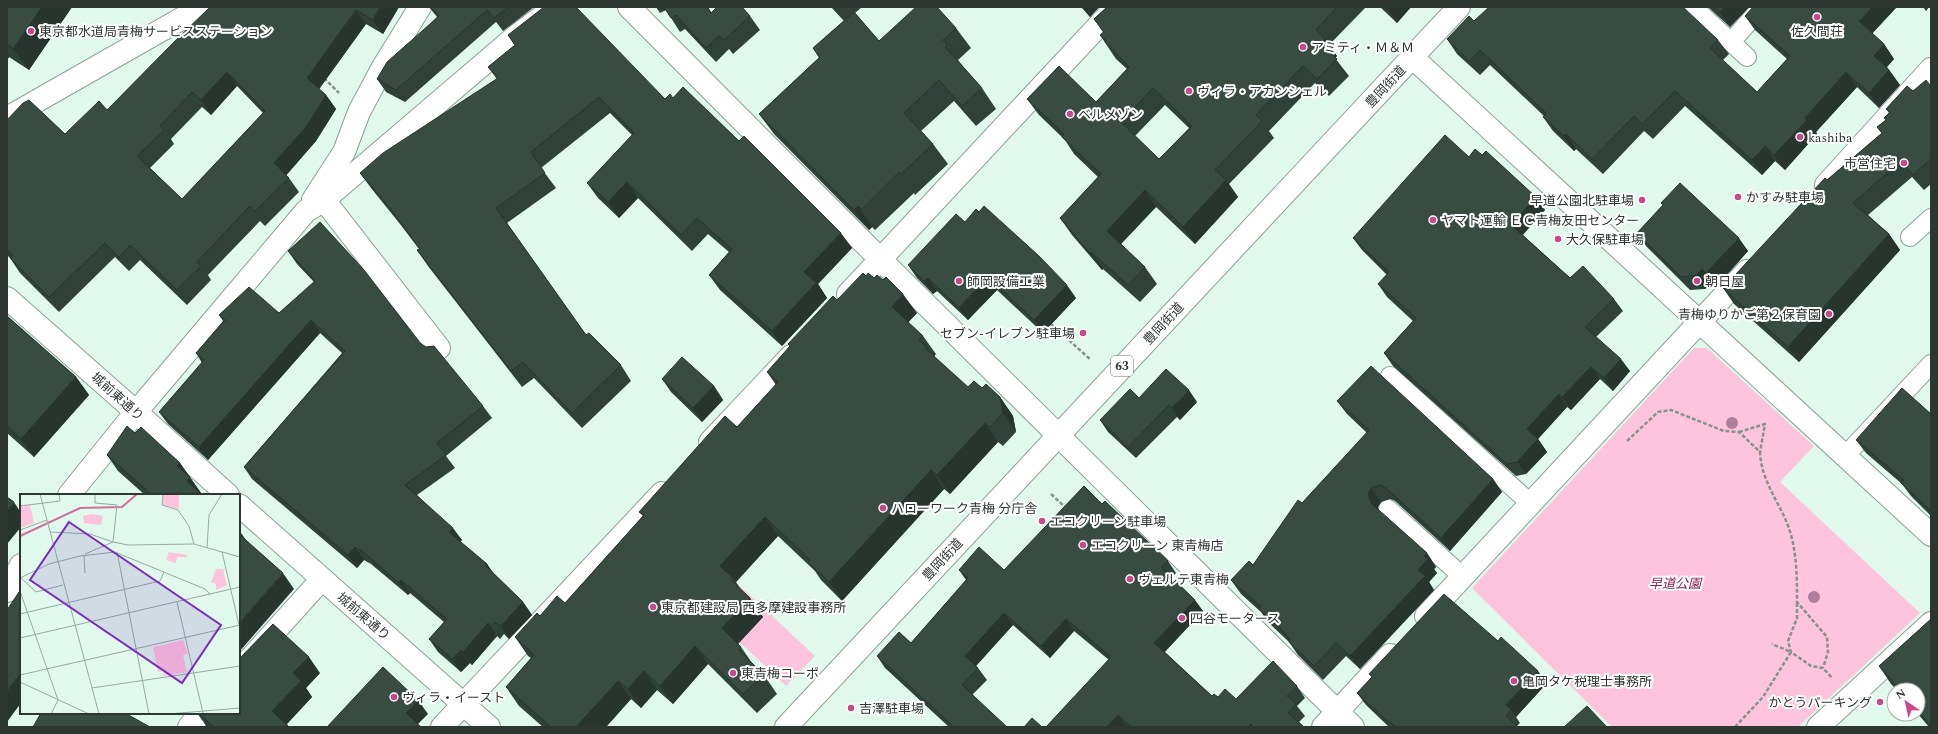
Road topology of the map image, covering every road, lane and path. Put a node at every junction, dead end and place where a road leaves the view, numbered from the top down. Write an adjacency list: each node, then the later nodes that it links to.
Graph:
1 (202, 7): 15 (street)
2 (420, 7): 14 (street)
3 (555, 7): 17 (street)
4 (629, 7): 21 (street)
5 (1116, 7): 21 (street)
6 (1458, 7): 10 (street, 豊岡街道 / 63)
7 (1693, 7): 9 (lane)
8 (1762, 7): 9 (lane)
9 (1731, 42): 11 (lane)
10 (1412, 57): 24 (street); 34 (street, 豊岡街道 / 63)
11 (1747, 57)
12 (1930, 71): 16 (street)
13 (319, 74): 14 (path)
14 (359, 112): 17 (street)
15 (12, 115)
16 (1812, 200)
17 (315, 206): 27 (street); 31 (street)
18 (1931, 218): 19 (lane)
19 (1910, 237)
20 (1760, 257): 24 (street)
21 (881, 260): 23 (street); 34 (street)
22 (7, 298): 31 (street, 城前東通り)
23 (834, 310)
24 (1701, 322): 32 (street); 37 (street)
25 (1051, 324): 28 (path)
26 (806, 339): 36 (street)
27 (439, 348)
28 (1092, 362)
29 (1931, 364): 37 (lane)
30 (1390, 376): 42 (lane)
31 (136, 412): 39 (street); 40 (street, 城前東通り)
32 (1604, 425): 33 (path); 42 (street)
33 (1739, 432): 35 (path); 35 (path)
34 (1058, 435): 58 (street); 62 (street, 豊岡街道 / 63)
35 (1760, 452): 51 (path)
36 (698, 455)
37 (1845, 456): 46 (street)
38 (676, 478): 56 (street)
39 (70, 494)
40 (227, 494)
41 (1051, 494): 45 (path)
42 (1530, 503): 48 (street)
43 (240, 505): 49 (street, 城前東通り)
44 (1388, 509): 48 (lane)
45 (1070, 512)
46 (1931, 535)
47 (20, 567): 50 (street)
48 (1462, 577): 58 (street)
49 (322, 579): 55 (street); 56 (street, 城前東通り)
50 (7, 591)
51 (1797, 602): 54 (path); 54 (path)
52 (1931, 623): 65 (street)
53 (1772, 644): 54 (path)
54 (1790, 652): 64 (path)
55 (240, 670)
56 (465, 705): 60 (street); 61 (street, 城前東通り)
57 (200, 714): 59 (street)
58 (1330, 719): 63 (street)
59 (189, 727)
60 (442, 727)
61 (490, 727)
62 (786, 727)
63 (1353, 727)
64 (1735, 727)
65 (1818, 727)

